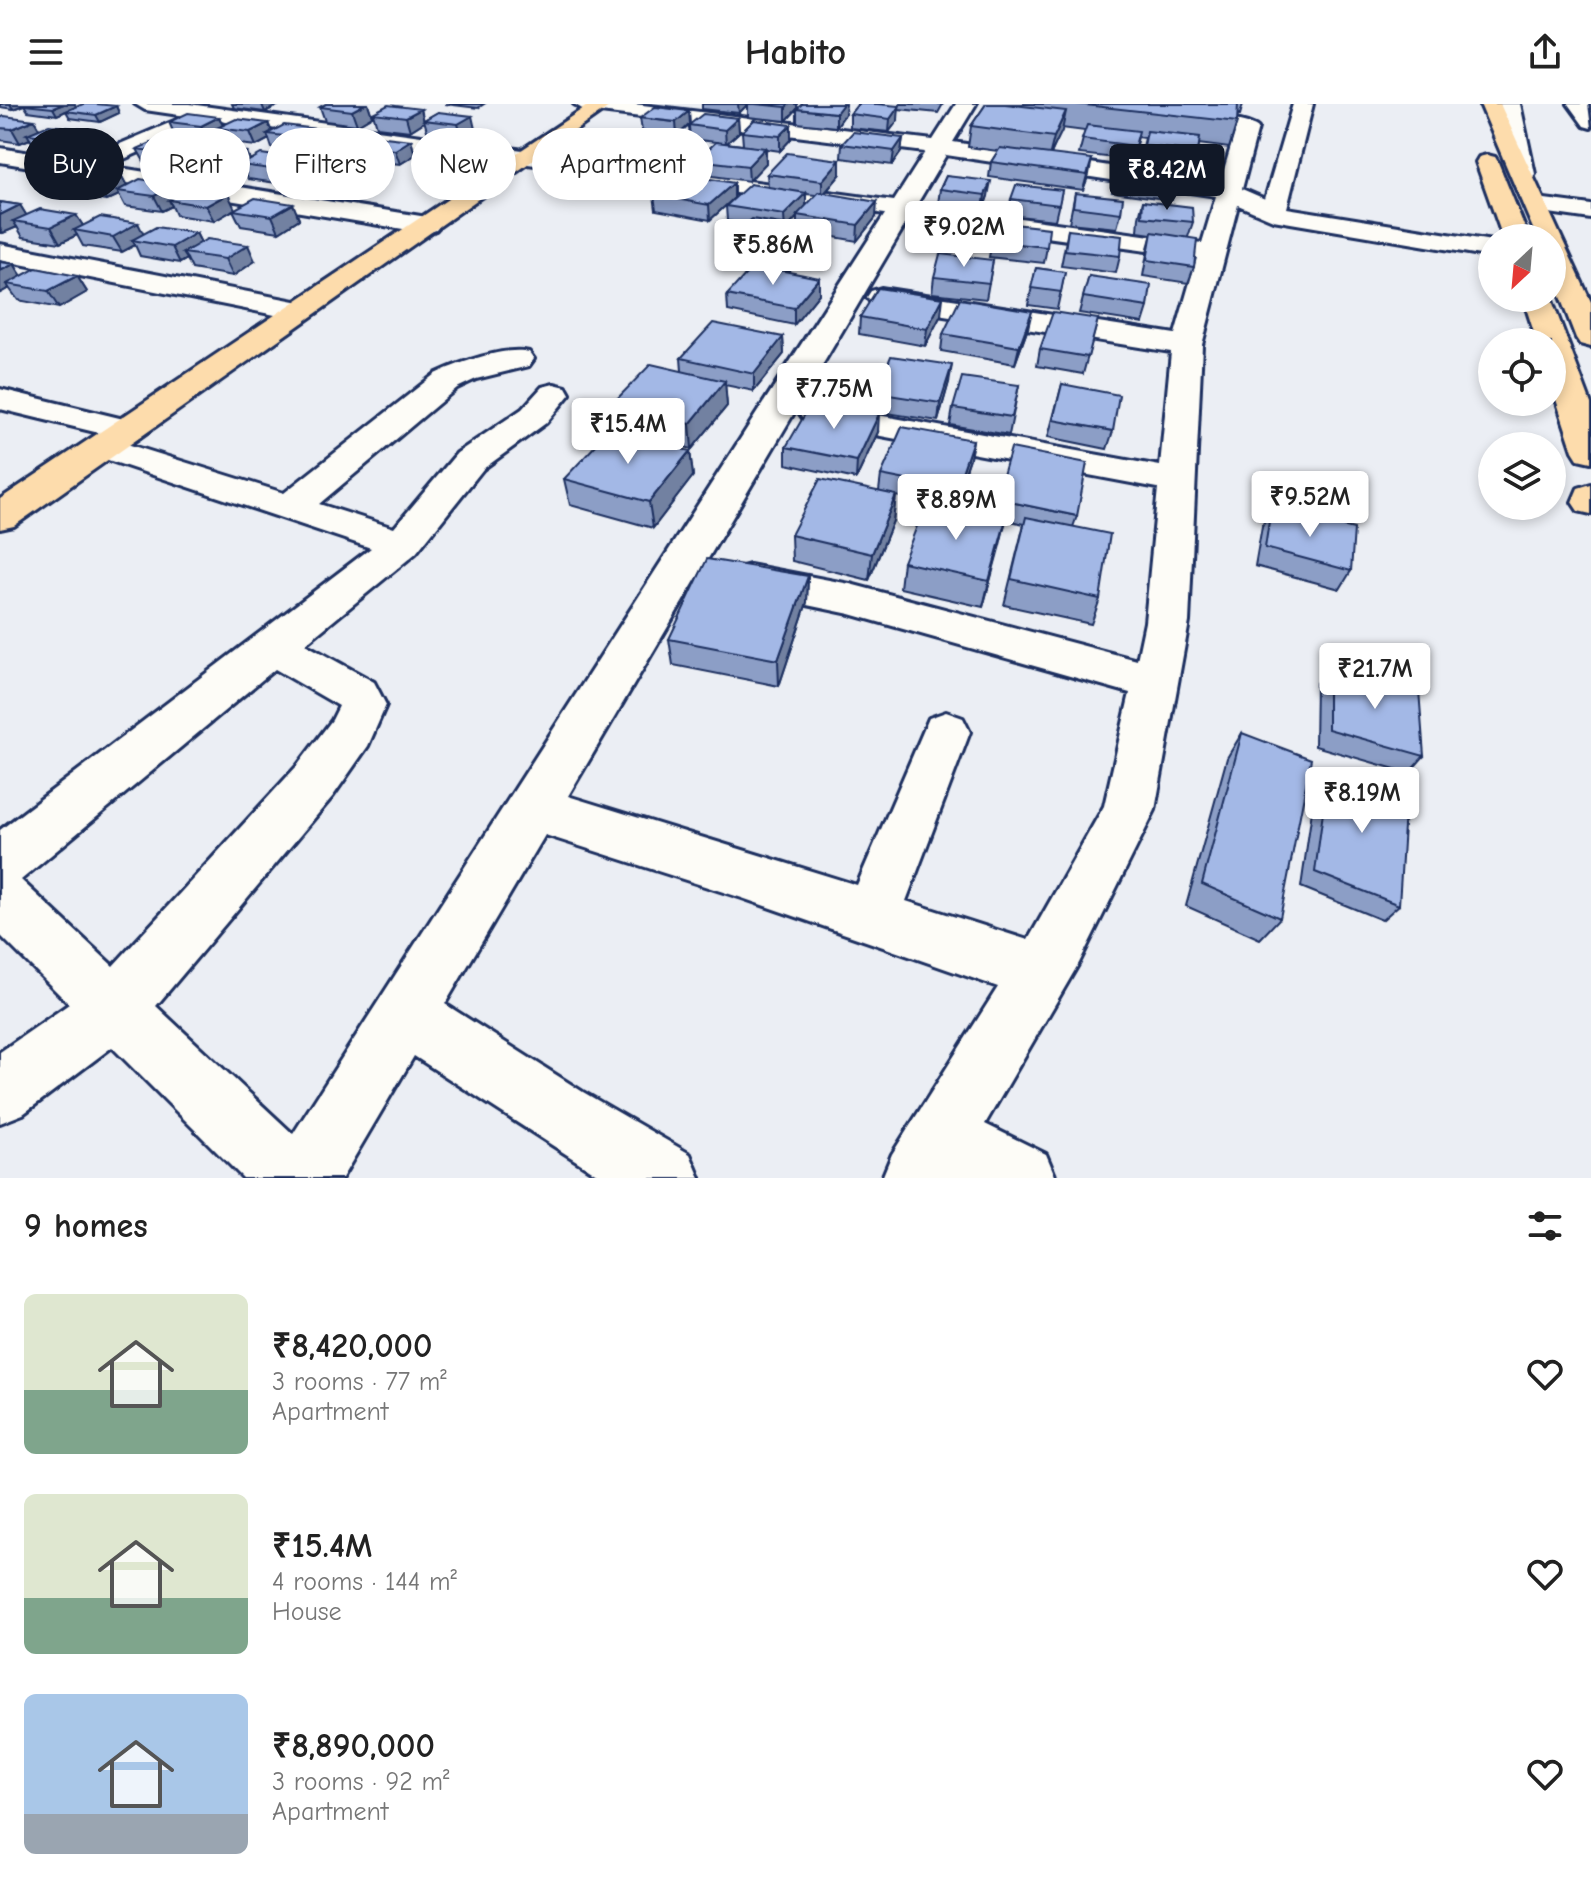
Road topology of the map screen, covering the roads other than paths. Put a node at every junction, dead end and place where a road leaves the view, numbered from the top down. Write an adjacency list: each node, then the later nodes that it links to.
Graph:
1 (145, 104): 8 (street)
2 (966, 104): 12 (street)
3 (1303, 104): 23 (street)
4 (1490, 104): 17 (main road)
5 (1510, 104): 17 (street)
6 (1578, 104): 10 (street)
7 (596, 105): 12 (street); 15 (main road)
8 (210, 113): 13 (street); 15 (street)
9 (1157, 118): 19 (street)
10 (1591, 122)
11 (1479, 141): 24 (main road)
12 (940, 147): 19 (street); 21 (street)
13 (124, 151)
14 (0, 155): 16 (street)
15 (525, 158): 21 (street); 26 (main road)
16 (24, 159)
17 (1523, 174): 20 (main road)
18 (124, 175): 26 (street)
19 (1228, 191): 23 (street); 27 (street)
20 (1537, 205): 22 (street); 25 (main road)
21 (901, 210): 27 (street); 31 (street)
22 (1591, 212)
23 (1273, 213): 27 (street); 28 (street)
24 (1511, 224)
25 (1545, 224)
26 (427, 225): 32 (main road)
27 (1216, 243): 35 (street)
28 (1478, 247)
29 (0, 252): 32 (street)
30 (1566, 277): 34 (main road)
31 (850, 292): 35 (street); 39 (street)
32 (300, 311): 40 (main road)
33 (1542, 312): 41 (main road)
34 (1591, 338)
35 (1187, 345): 42 (street)
36 (518, 359): 45 (street)
37 (554, 394): 47 (street)
38 (0, 399): 40 (street)
39 (779, 407): 42 (street); 48 (street)
40 (115, 439): 45 (street); 46 (main road)
41 (1591, 451)
42 (1177, 480): 50 (street)
43 (1591, 496): 44 (main road)
44 (1591, 502)
45 (290, 508): 47 (street)
46 (0, 517)
47 (402, 544): 49 (street)
48 (682, 565): 50 (street); 52 (street)
49 (271, 646): 53 (street); 57 (street)
50 (1155, 682): 56 (street)
51 (946, 732): 55 (street)
52 (532, 808): 55 (street); 58 (street)
53 (0, 865)
54 (0, 897): 57 (street)
55 (872, 917): 56 (street)
56 (1040, 973): 60 (street)
57 (115, 1008): 59 (street); 61 (street)
58 (405, 1014): 62 (street); 63 (street)
59 (0, 1091)
60 (928, 1158): 64 (street)
61 (291, 1178)
62 (304, 1178)
63 (666, 1178)
64 (1022, 1178)

